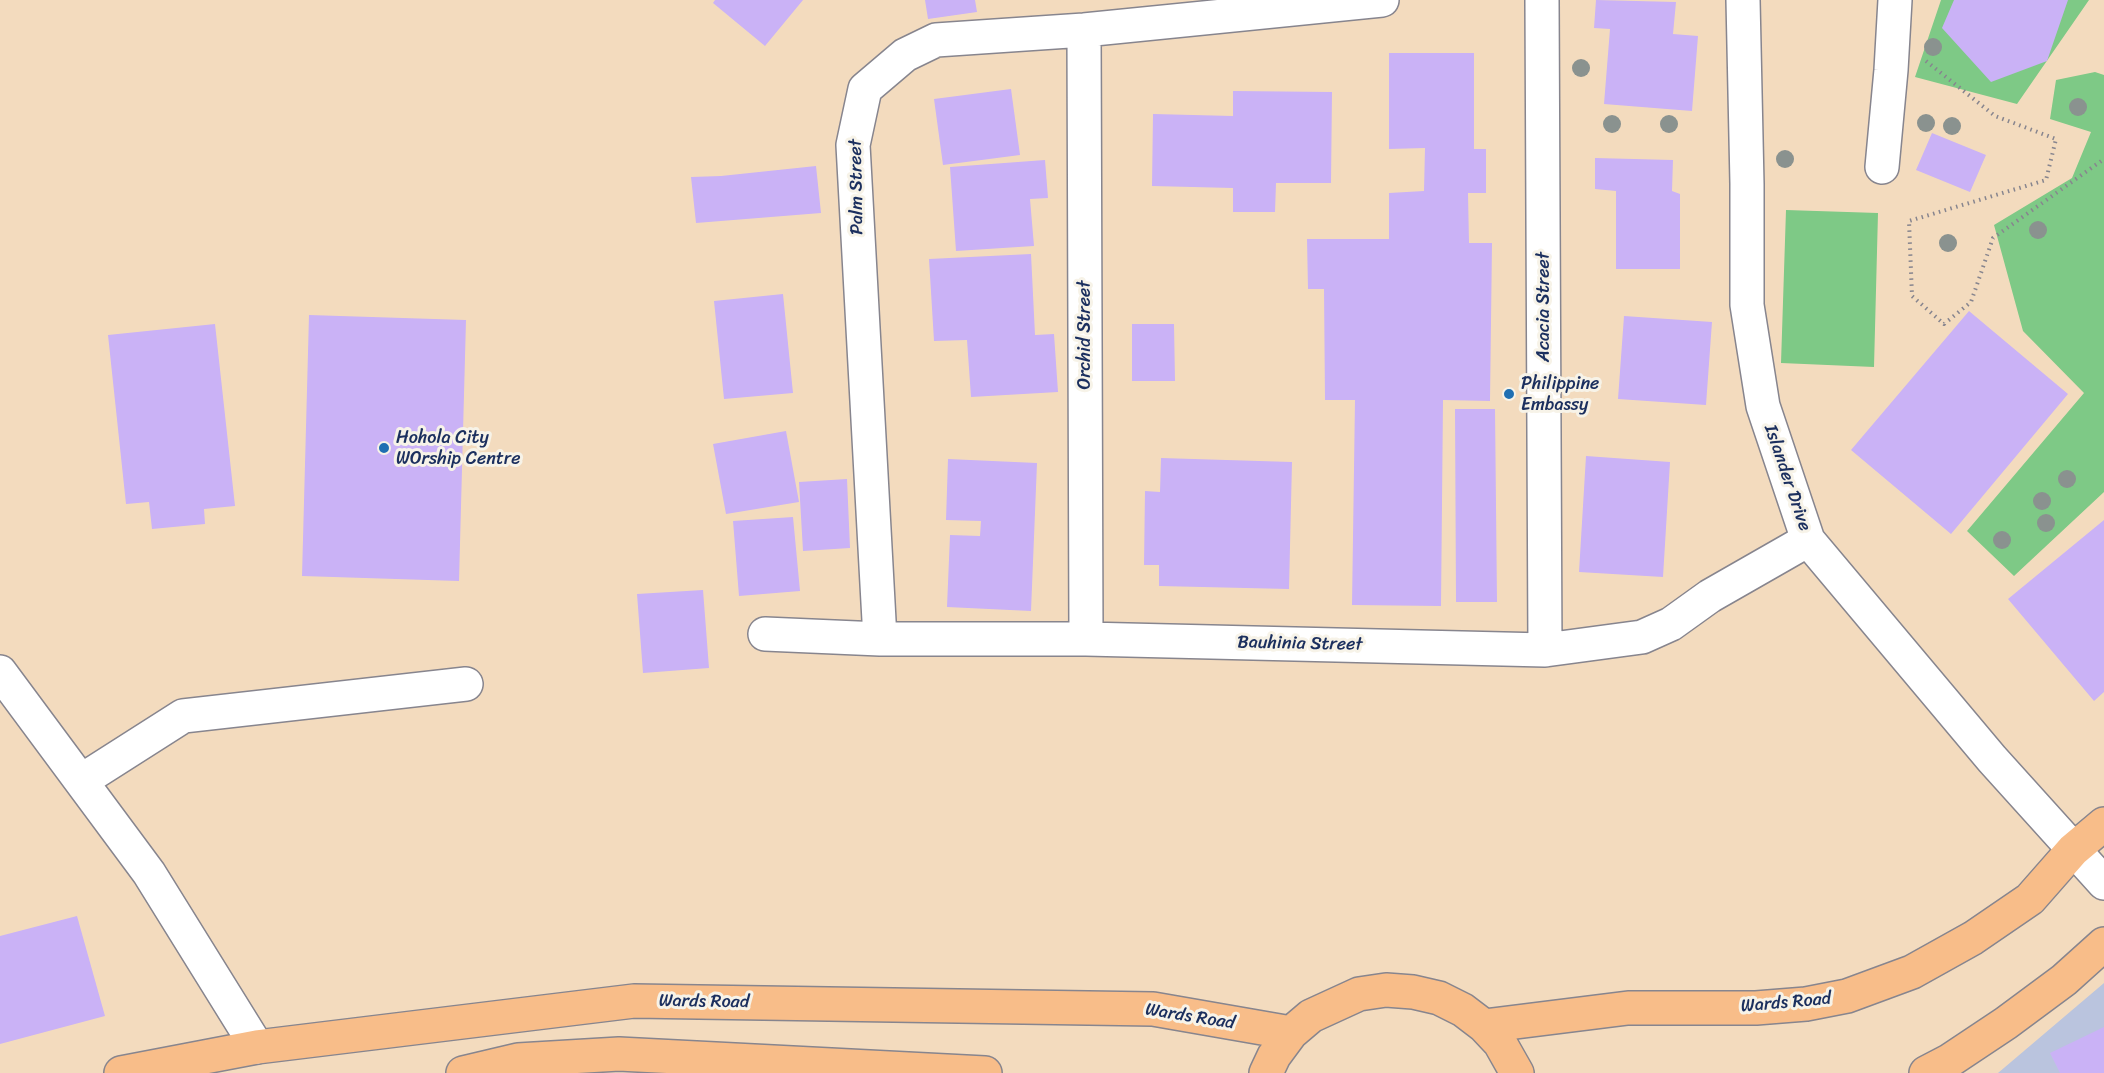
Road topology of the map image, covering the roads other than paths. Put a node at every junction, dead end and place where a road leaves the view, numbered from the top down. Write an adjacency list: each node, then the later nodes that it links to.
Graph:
1 (1382, 0): 5 (street, Palm Street)
2 (1542, 0): 11 (street, Acacia Street)
3 (1743, 0): 7 (street, Islander Drive)
4 (1895, 0): 6 (street)
5 (1084, 30): 9 (street, Palm Street); 10 (street, Orchid Street)
6 (1882, 166)
7 (1808, 540): 11 (street, Bauhinia Street); 16 (street, Islander Drive)
8 (765, 634): 9 (street, Bauhinia Street)
9 (880, 639): 10 (street, Bauhinia Street)
10 (1086, 639): 11 (street, Bauhinia Street)
11 (1545, 650)
12 (0, 672): 14 (street)
13 (466, 684): 14 (street)
14 (81, 781): 21 (street)
15 (2104, 824): 16 (main road, Wards Road)
16 (2073, 850): 17 (street, Islander Drive); 19 (main road, Wards Road)
17 (2104, 883)
18 (2104, 944): 27 (main road)
19 (1484, 1026): 20 (main road); 26 (main road)
20 (1291, 1034): 21 (main road, Wards Road); 25 (main road)
21 (256, 1047): 23 (main road, Wards Road)
22 (477, 1071): 24 (main road)
23 (121, 1073)
24 (985, 1073)
25 (1266, 1073)
26 (1517, 1073)
27 (1926, 1073)

